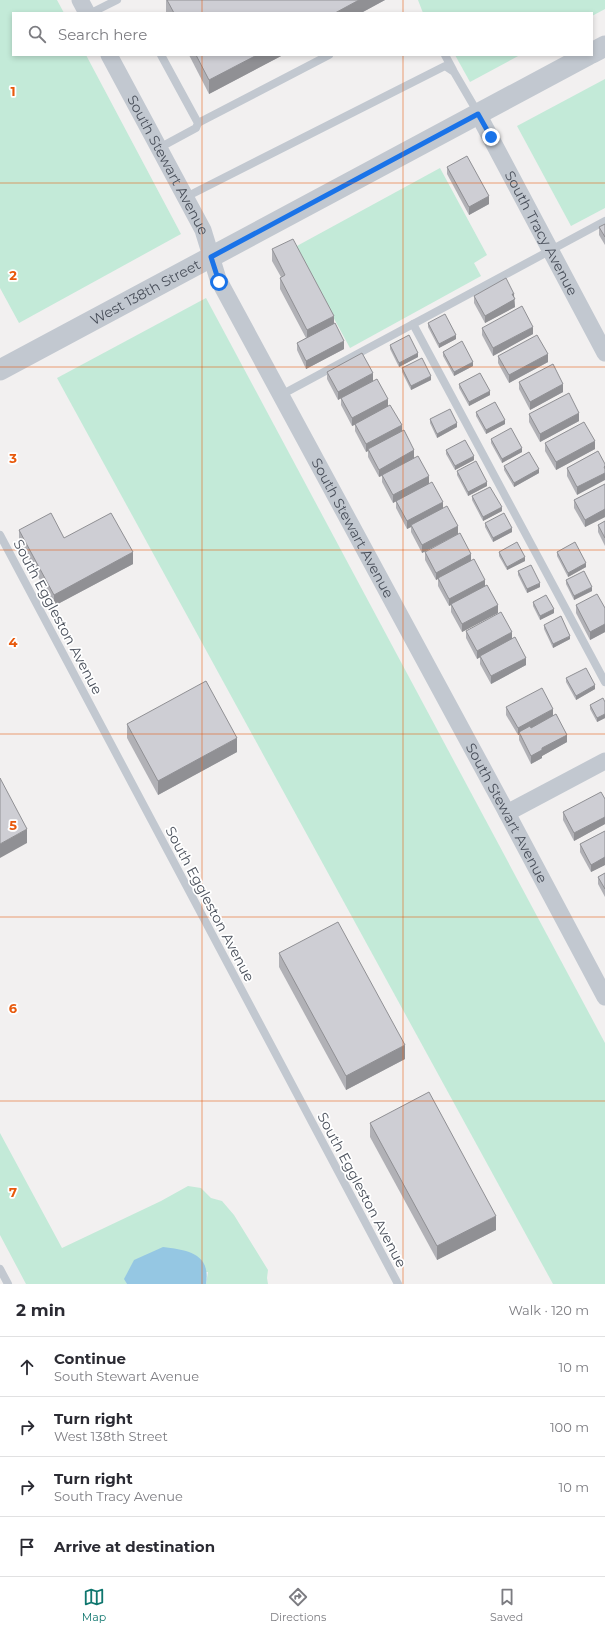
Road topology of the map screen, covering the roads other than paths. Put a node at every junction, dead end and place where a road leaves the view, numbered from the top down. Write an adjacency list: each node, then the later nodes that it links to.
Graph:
1 (80, 0): 3 (street)
2 (117, 0): 4 (lane)
3 (86, 12)
4 (94, 12)
5 (605, 46): 6 (street)
6 (593, 52)
7 (110, 56): 15 (street, South Stewart Avenue)
8 (162, 56): 14 (lane)
9 (326, 56): 14 (lane)
10 (446, 56): 12 (lane)
11 (586, 56): 13 (street, West 138th Street)
12 (454, 72): 13 (lane); 16 (lane)
13 (478, 114): 18 (street, South Tracy Avenue); 19 (street, West 138th Street)
14 (198, 124): 15 (lane)
15 (159, 148): 16 (street, South Stewart Avenue)
16 (186, 197): 19 (street, South Stewart Avenue)
17 (605, 221): 18 (lane)
18 (550, 250): 20 (lane); 21 (street, South Tracy Avenue)
19 (211, 257): 22 (street, West 138th Street); 23 (street, South Stewart Avenue)
20 (413, 324): 23 (lane); 25 (lane)
21 (605, 353)
22 (0, 370)
23 (281, 395): 27 (street, South Stewart Avenue)
24 (0, 535): 31 (lane, South Eggleston Avenue)
25 (605, 682)
26 (605, 761): 27 (street)
27 (507, 813): 28 (street, South Stewart Avenue)
28 (605, 997)
29 (0, 1269): 30 (lane)
30 (8, 1284)
31 (398, 1284)

